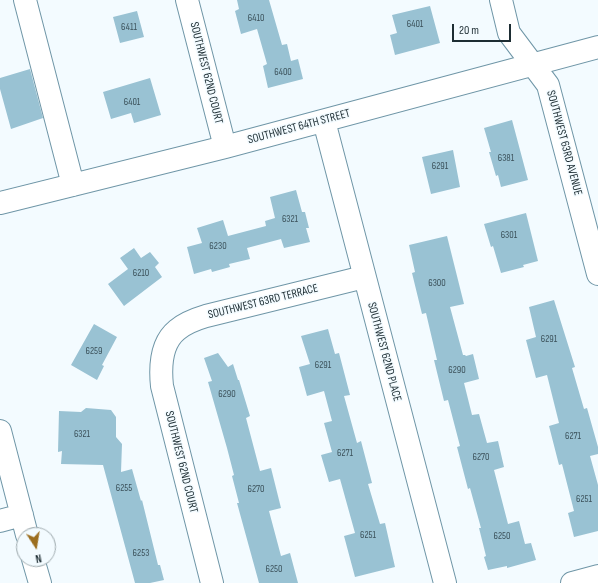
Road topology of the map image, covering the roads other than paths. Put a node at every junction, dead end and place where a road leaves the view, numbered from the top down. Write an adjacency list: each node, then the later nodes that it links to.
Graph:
1 (25, 0): 8 (street)
2 (187, 0): 7 (street, SOUTHWEST 62ND COURT)
3 (501, 0): 5 (street, SOUTHWEST 63RD AVENUE)
4 (598, 47): 5 (street, SOUTHWEST 64TH STREET)
5 (533, 65): 6 (street, SOUTHWEST 64TH STREET); 10 (street, SOUTHWEST 63RD AVENUE)
6 (324, 121): 7 (street, SOUTHWEST 64TH STREET); 11 (street, SOUTHWEST 62ND PLACE)
7 (225, 147): 8 (street, SOUTHWEST 64TH STREET)
8 (73, 185): 9 (street, SOUTHWEST 64TH STREET)
9 (0, 203)
10 (598, 274)
11 (364, 277): 12 (street, SOUTHWEST 63RD TERRACE); 20 (street, SOUTHWEST 62ND PLACE)
12 (169, 340): 19 (street, SOUTHWEST 62ND COURT)
13 (0, 431): 15 (street)
14 (0, 520): 15 (street)
15 (24, 525)
16 (35, 567): 18 (street)
17 (598, 576): 21 (street)
18 (40, 583)
19 (212, 583)
20 (445, 583)
21 (572, 583)

